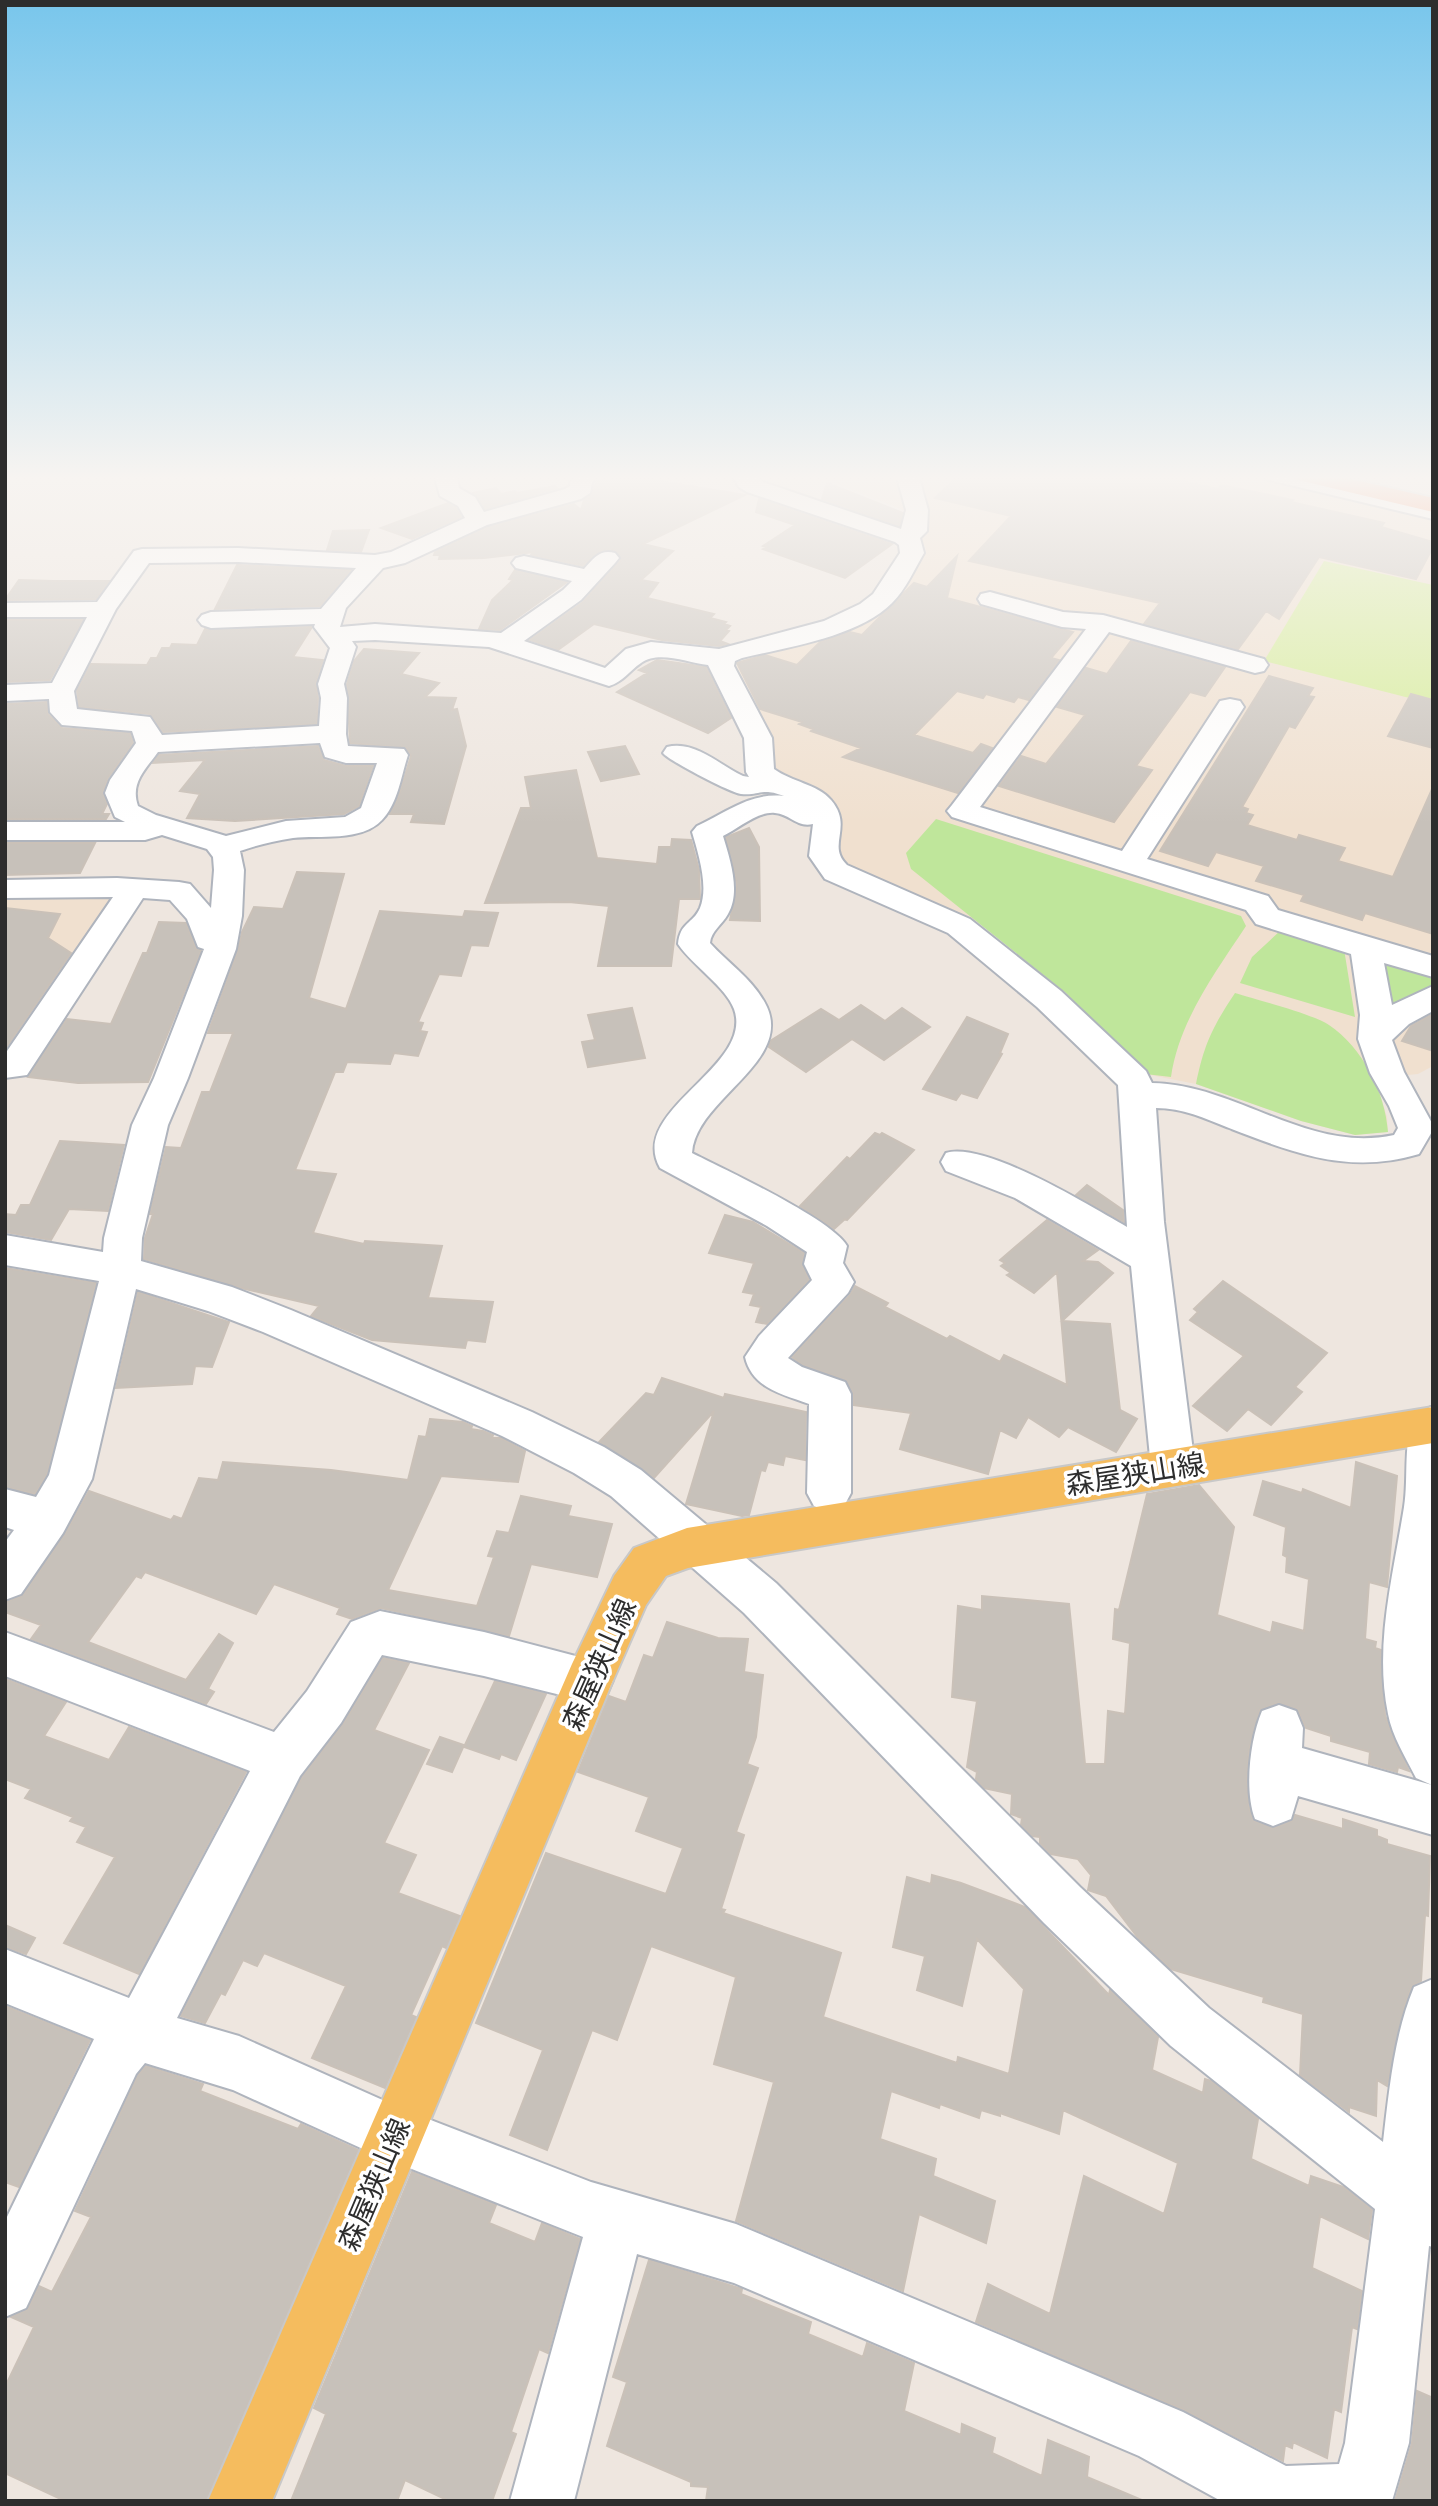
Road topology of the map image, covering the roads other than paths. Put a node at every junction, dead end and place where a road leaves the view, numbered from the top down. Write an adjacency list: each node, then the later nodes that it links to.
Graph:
1 (117, 591): 8 (street)
2 (276, 591): 9 (street)
3 (348, 591): 12 (street)
4 (576, 591): 13 (street)
5 (888, 591): 14 (street)
6 (990, 599): 11 (street)
7 (5, 610): 8 (street)
8 (104, 610): 16 (street)
9 (264, 618): 10 (street); 12 (street)
10 (211, 620)
11 (1103, 623): 15 (street); 27 (street)
12 (331, 625): 13 (street); 19 (street)
13 (504, 643): 14 (street)
14 (723, 658): 22 (street)
15 (1255, 665)
16 (61, 691): 17 (street); 20 (street)
17 (5, 693)
18 (1230, 707): 27 (street)
19 (332, 734): 20 (street); 26 (street)
20 (149, 744): 24 (street)
21 (677, 753): 22 (street)
22 (769, 781): 23 (street)
23 (827, 821): 36 (street); 43 (street)
24 (162, 826): 25 (street); 26 (street)
25 (5, 831)
26 (222, 848): 30 (street)
27 (1129, 863): 31 (street)
28 (134, 888): 29 (street); 30 (street); 35 (street)
29 (5, 889)
30 (220, 943): 40 (street)
31 (1368, 948): 32 (street); 34 (street)
32 (1433, 967)
33 (1433, 997): 34 (street)
34 (1375, 1037): 36 (street)
35 (5, 1066)
36 (1138, 1095): 39 (street)
37 (959, 1162): 39 (street)
38 (5, 1250): 40 (street)
39 (1150, 1259): 42 (street)
40 (121, 1270): 45 (street); 46 (street)
41 (1432, 1425): 42 (main road, 森屋狭山線); 51 (street)
42 (1173, 1467): 46 (main road, 森屋狭山線)
43 (829, 1493)
44 (5, 1508): 45 (street)
45 (47, 1519): 47 (street)
46 (699, 1546): 49 (main road, 森屋狭山線); 58 (street)
47 (5, 1580)
48 (5, 1654): 50 (street)
49 (589, 1680): 50 (street); 57 (main road, 森屋狭山線)
50 (283, 1759): 56 (street)
51 (1433, 1761)
52 (1276, 1765): 53 (street)
53 (1433, 1810)
54 (5, 1976): 56 (street)
55 (1433, 2006): 58 (street)
56 (138, 2030): 57 (street); 60 (street)
57 (394, 2134): 59 (street); 62 (main road, 森屋狭山線)
58 (1419, 2207): 61 (street)
59 (617, 2219): 61 (street); 63 (street)
60 (5, 2287)
61 (1283, 2500)
62 (240, 2501)
63 (542, 2501)

